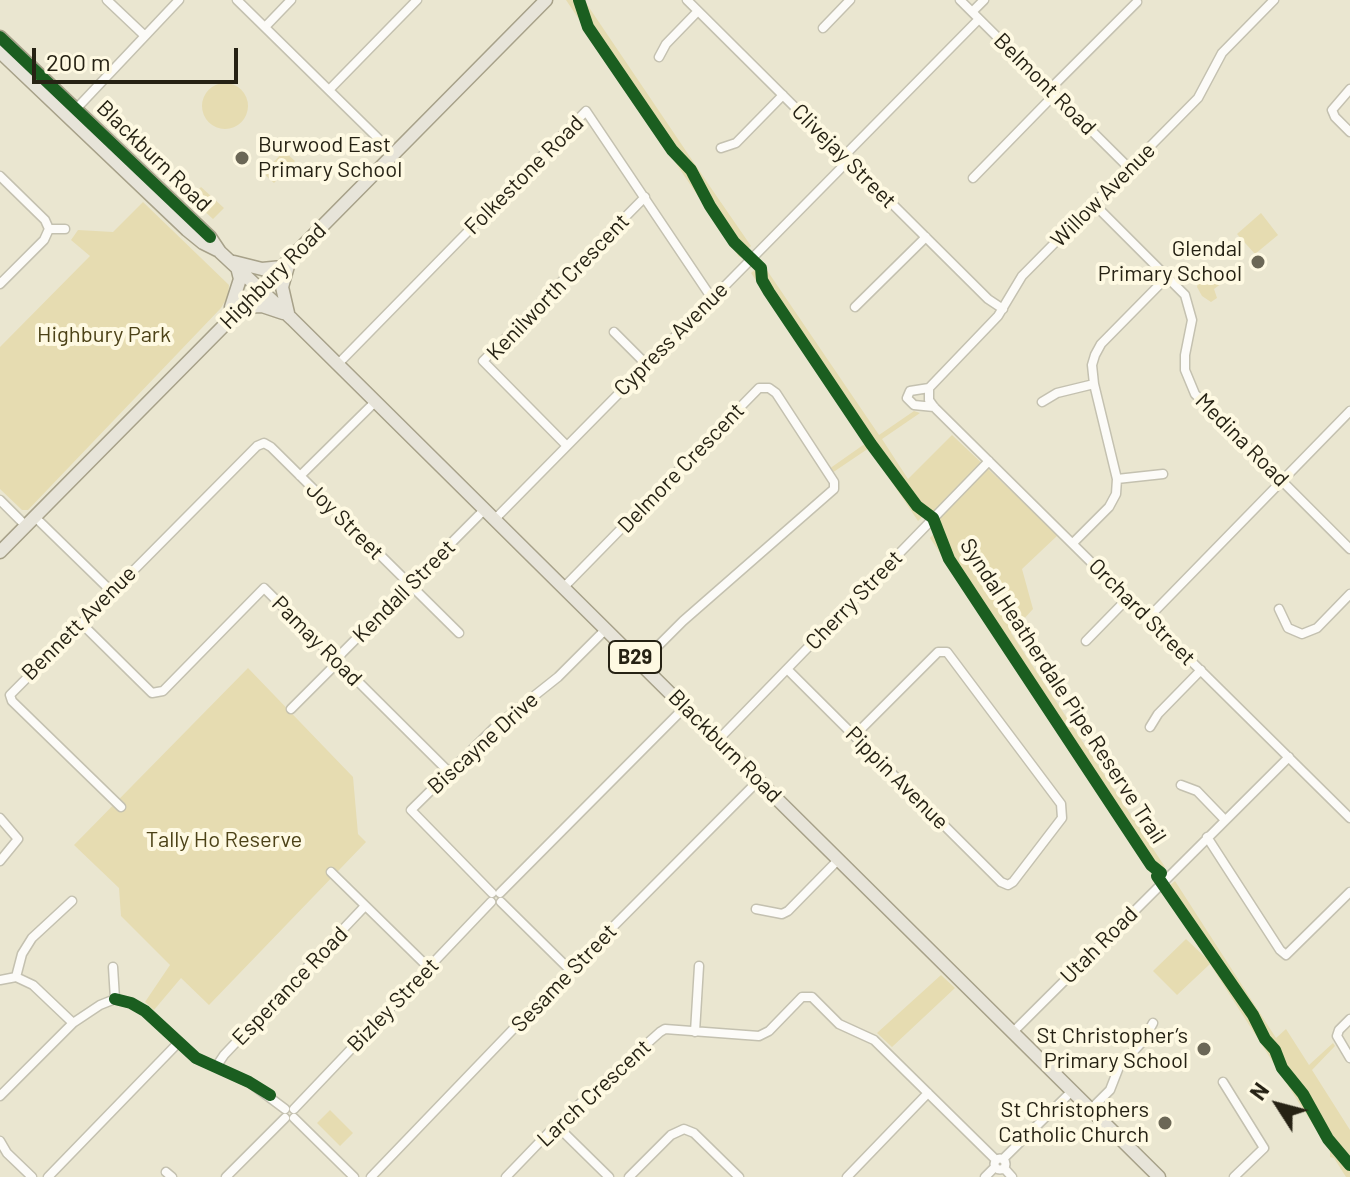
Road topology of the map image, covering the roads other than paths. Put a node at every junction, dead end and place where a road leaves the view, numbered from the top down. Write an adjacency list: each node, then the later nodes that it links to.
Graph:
1 (107, 0): 17 (street)
2 (179, 0): 17 (street)
3 (237, 0): 15 (street)
4 (291, 0): 15 (street)
5 (417, 0): 22 (street)
6 (546, 0): 28 (main road, Highbury Road)
7 (687, 0): 13 (street, Clivejay Street)
8 (850, 0): 16 (street)
9 (960, 0): 14 (street, Belmont Road)
10 (984, 0): 14 (street, Cypress Avenue)
11 (1274, 0): 30 (street, Willow Avenue)
12 (1137, 2): 23 (street)
13 (698, 11): 20 (street); 24 (street, Clivejay Street)
14 (976, 15): 23 (street, Belmont Road); 29 (street, Cypress Avenue)
15 (265, 27): 22 (street)
16 (823, 28)
17 (145, 36): 25 (street)
18 (0, 37): 25 (main road, Blackburn Road / B29)
19 (0, 52): 25 (main road, Blackburn Road / B29)
20 (659, 57)
21 (1350, 89): 26 (street)
22 (329, 90): 28 (street)
23 (1053, 92): 30 (street, Belmont Road); 32 (street)
24 (783, 95): 27 (street); 29 (street, Clivejay Street)
25 (72, 113): 39 (main road, Blackburn Road / B29)
26 (1350, 132)
27 (721, 148)
28 (394, 154): 38 (main road, Highbury Road)
29 (846, 158): 37 (street, Clivejay Street); 43 (street, Cypress Avenue)
30 (1129, 168): 34 (street, Willow Avenue)
31 (0, 176): 35 (street)
32 (973, 178)
33 (645, 197): 43 (street, Folkestone Road); 50 (street, Folkestone Road); 59 (street, Kenilworth Crescent)
34 (1094, 204): 40 (street, Medina Road); 46 (street, Willow Avenue)
35 (49, 229): 36 (street); 41 (street)
36 (65, 229)
37 (926, 237): 45 (street); 46 (street, Clivejay Street)
38 (287, 263): 39 (main road); 42 (main road, Highbury Road); 47 (main road)
39 (234, 264): 42 (main road, Blackburn Road / B29); 48 (main road)
40 (1167, 277): 52 (street); 64 (street, Medina Road)
41 (0, 284)
42 (261, 289): 44 (main road, Highbury Road); 47 (main road, Blackburn Road / B29)
43 (711, 297): 51 (street, Cypress Avenue)
44 (243, 307): 47 (main road); 48 (main road, Highbury Road)
45 (855, 307)
46 (1003, 309): 53 (street, Willow Avenue)
47 (290, 316): 50 (main road, Blackburn Road / B29)
48 (232, 318): 67 (main road, Highbury Road)
49 (614, 332): 51 (street)
50 (338, 364): 54 (main road, Blackburn Road / B29)
51 (646, 364): 59 (street, Cypress Avenue)
52 (1094, 384): 55 (street); 63 (street)
53 (929, 388): 56 (street); 56 (street, Orchard Street)
54 (376, 401): 62 (street); 66 (main road, Blackburn Road / B29)
55 (1042, 402)
56 (934, 407): 60 (street, Orchard Street)
57 (1350, 411): 64 (street)
58 (264, 443): 62 (street, Joy Street); 73 (street, Bennett Avenue)
59 (566, 445): 66 (street, Cypress Avenue)
60 (989, 461): 68 (street, Orchard Street); 84 (street, Cherry Street)
61 (1163, 474): 63 (street)
62 (300, 476): 71 (street, Joy Street)
63 (1117, 479): 68 (street)
64 (1282, 481): 69 (street, Medina Road); 77 (street)
65 (0, 500): 67 (street)
66 (490, 514): 71 (street, Kendall Street); 72 (main road, Blackburn Road / B29)
67 (31, 521): 70 (main road, Highbury Road); 73 (street)
68 (1073, 543): 75 (street, Orchard Street)
69 (1350, 549)
70 (0, 552)
71 (410, 585): 80 (street, Joy Street); 82 (street, Kendall Street)
72 (564, 587): 79 (main road, Blackburn Road / B29); 83 (street, Delmore Crescent)
73 (111, 591): 78 (street, Bennett Avenue)
74 (1350, 594): 76 (street)
75 (1128, 598): 77 (street, Orchard Street); 81 (street)
76 (1279, 609)
77 (1149, 617): 85 (street, Orchard Street)
78 (81, 623): 82 (street, Pamay Road); 95 (street, Bennett Avenue)
79 (606, 629): 83 (main road, Blackburn Road / B29); 92 (street, Biscayne Drive)
80 (459, 633)
81 (1086, 641)
82 (337, 660): 87 (street, Kendall Street); 92 (street, Pamay Road)
83 (641, 663): 86 (main road, Blackburn Road / B29)
84 (788, 670): 89 (street, Pippin Avenue); 90 (street, Cherry Street)
85 (1201, 670): 88 (street); 91 (street, Orchard Street)
86 (685, 707): 90 (main road, Blackburn Road / B29); 104 (street, Bizley Street)
87 (291, 709)
88 (1150, 727)
89 (854, 736): 89 (street, Pippin Avenue)
90 (719, 739): 93 (main road, Blackburn Road / B29)
91 (1289, 757): 97 (street, Orchard Street); 98 (street, Utah Road)
92 (449, 772): 104 (street, Biscayne Drive)
93 (759, 780): 100 (main road, Blackburn Road / B29); 111 (street, Sesame Street)
94 (1181, 785): 98 (street)
95 (121, 807)
96 (0, 818): 101 (street)
97 (1350, 818)
98 (1225, 820): 99 (street, Utah Road)
99 (1207, 837): 103 (street); 119 (street, Utah Road)
100 (839, 859): 107 (street); 119 (main road, Blackburn Road / B29)
101 (0, 861)
102 (331, 872): 106 (street)
103 (1350, 892)
104 (496, 898): 110 (street, Bizley Street); 111 (street)
105 (72, 901): 112 (street)
106 (365, 906): 110 (street); 122 (street, Esperance Road)
107 (756, 909)
108 (699, 966): 118 (street)
109 (113, 967): 114 (street)
110 (429, 968): 128 (street, Bizley Street)
111 (570, 970): 136 (street, Sesame Street)
112 (16, 977): 113 (street); 116 (street)
113 (0, 980)
114 (115, 999): 116 (street); 120 (street)
115 (1350, 1019): 121 (street)
116 (73, 1023): 126 (street)
117 (1153, 1023): 127 (street)
118 (695, 1032): 125 (street, Larch Crescent); 129 (street, Larch Crescent)
119 (1013, 1032): 124 (main road, Blackburn Road / B29)
120 (178, 1043): 122 (street); 133 (street)
121 (1350, 1058)
122 (216, 1067): 128 (street)
123 (1223, 1082): 145 (street)
124 (1072, 1091): 127 (main road, Blackburn Road / B29); 131 (street)
125 (928, 1093): 131 (street, Larch Crescent); 141 (street)
126 (0, 1096)
127 (1091, 1109): 144 (main road, Blackburn Road / B29)
128 (290, 1113): 134 (street, Bizley Street); 135 (street)
129 (556, 1125): 137 (street, Larch Crescent); 138 (street)
130 (0, 1141): 132 (street)
131 (1000, 1164): 142 (street); 143 (street, Larch Crescent)
132 (32, 1177)
133 (48, 1177)
134 (226, 1177)
135 (354, 1177)
136 (371, 1177)
137 (506, 1177)
138 (609, 1177)
139 (629, 1177): 140 (street)
140 (739, 1177)
141 (847, 1177)
142 (985, 1177)
143 (1012, 1177)
144 (1159, 1177)
145 (1234, 1177)

